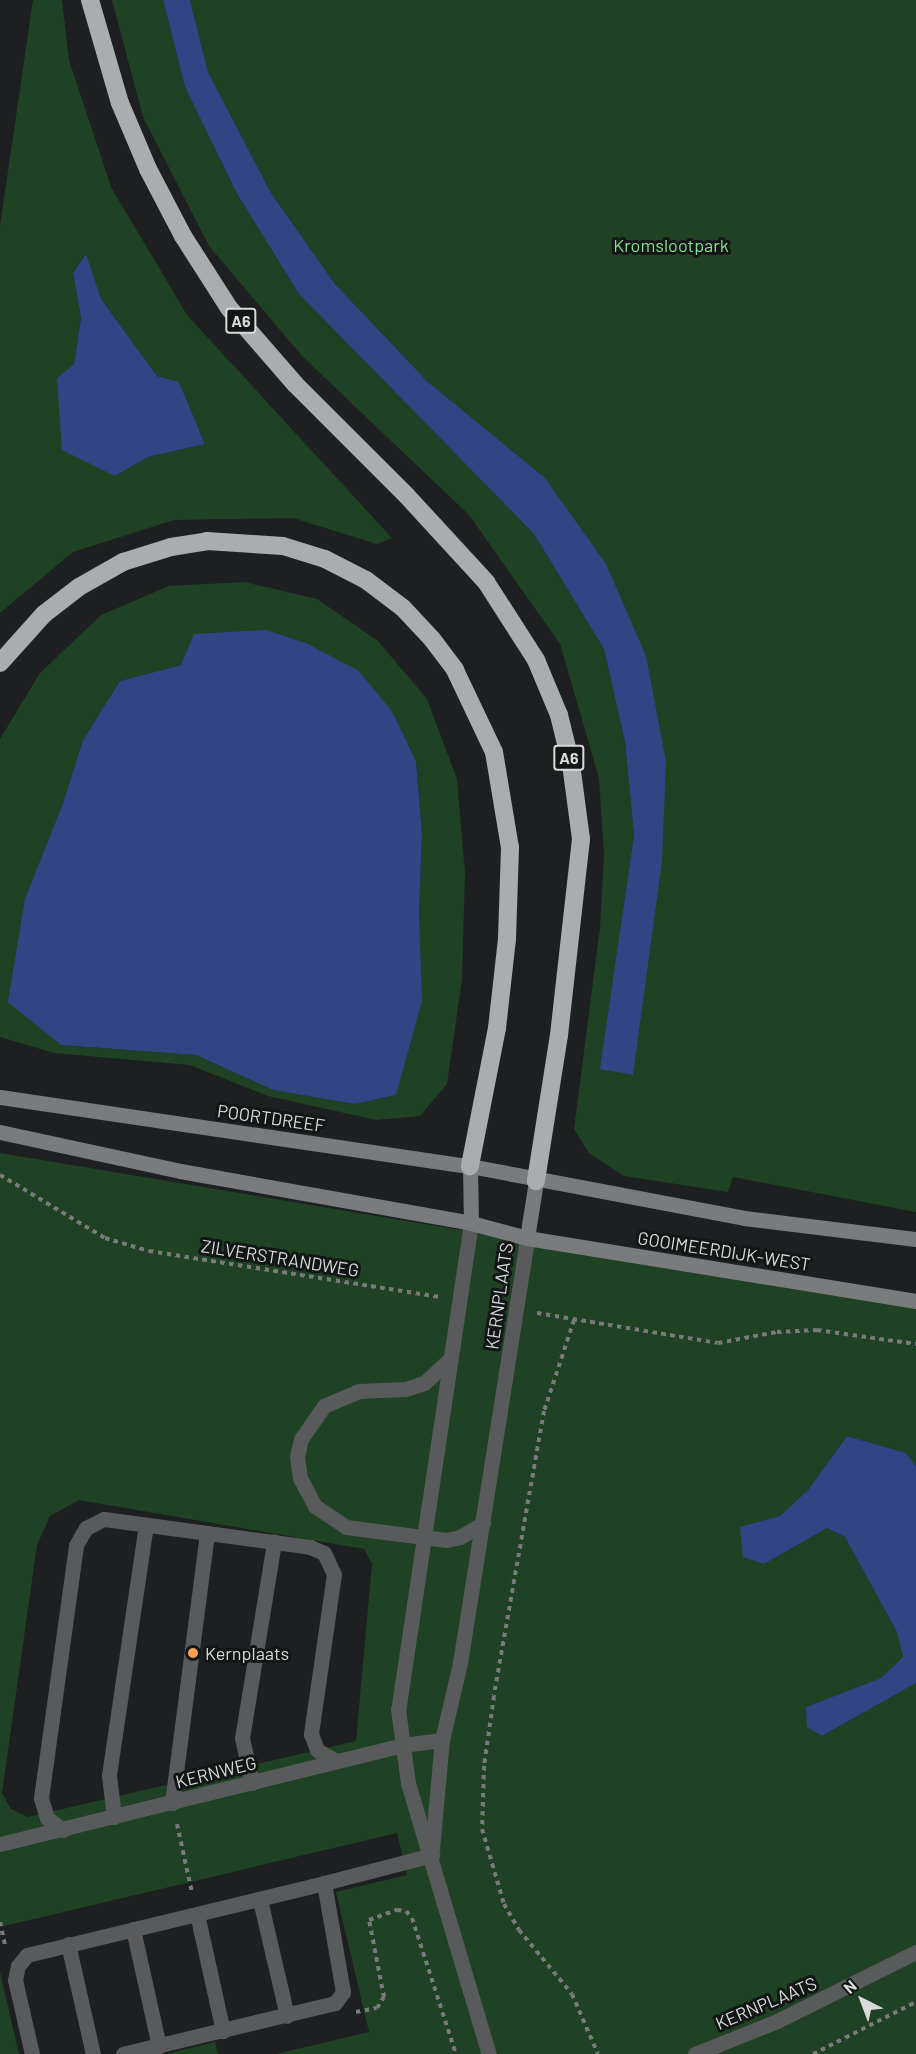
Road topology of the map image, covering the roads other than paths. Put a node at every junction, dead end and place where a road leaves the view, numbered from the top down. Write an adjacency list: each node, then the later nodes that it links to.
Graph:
1 (90, 0): 6 (highway, A6)
2 (0, 663): 5 (highway)
3 (0, 1097): 5 (main road, POORTDREEF)
4 (0, 1132): 7 (main road)
5 (470, 1166): 6 (main road, POORTDREEF); 7 (main road, KERNPLAATS)
6 (536, 1180): 8 (main road, KERNPLAATS); 9 (main road, GOOIMEERDIJK-WEST)
7 (471, 1223): 8 (main road); 11 (street, KERNPLAATS)
8 (526, 1238): 10 (main road, GOOIMEERDIJK-WEST); 12 (street, KERNPLAATS)
9 (916, 1239)
10 (916, 1301)
11 (451, 1358): 15 (street, KERNPLAATS); 15 (street)
12 (483, 1523): 15 (street); 17 (street, KERNPLAATS)
13 (146, 1525): 14 (street); 22 (street); 23 (street)
14 (207, 1533): 16 (street); 21 (street)
15 (423, 1536): 18 (street, KERNPLAATS)
16 (274, 1542): 19 (street); 20 (street)
17 (442, 1740): 18 (street, KERNWEG); 25 (street, KERNPLAATS)
18 (402, 1745): 19 (street, KERNWEG); 25 (street, KERNPLAATS)
19 (336, 1761): 20 (street, KERNWEG)
20 (252, 1783): 21 (street, KERNWEG)
21 (172, 1803): 22 (street, KERNWEG)
22 (114, 1817): 23 (street, KERNWEG)
23 (63, 1830): 24 (street, KERNWEG)
24 (0, 1844)
25 (432, 1855): 26 (street); 38 (street, KERNPLAATS)
26 (324, 1883): 27 (street); 32 (street)
27 (261, 1900): 28 (street); 32 (street)
28 (197, 1914): 29 (street); 33 (street)
29 (133, 1929): 30 (street); 34 (street)
30 (68, 1944): 35 (street); 36 (street)
31 (916, 1952): 39 (street, KERNPLAATS)
32 (287, 2016): 33 (street)
33 (223, 2031): 34 (street)
34 (159, 2046): 37 (street)
35 (32, 2054)
36 (93, 2054)
37 (123, 2054)
38 (489, 2054)
39 (695, 2054)

